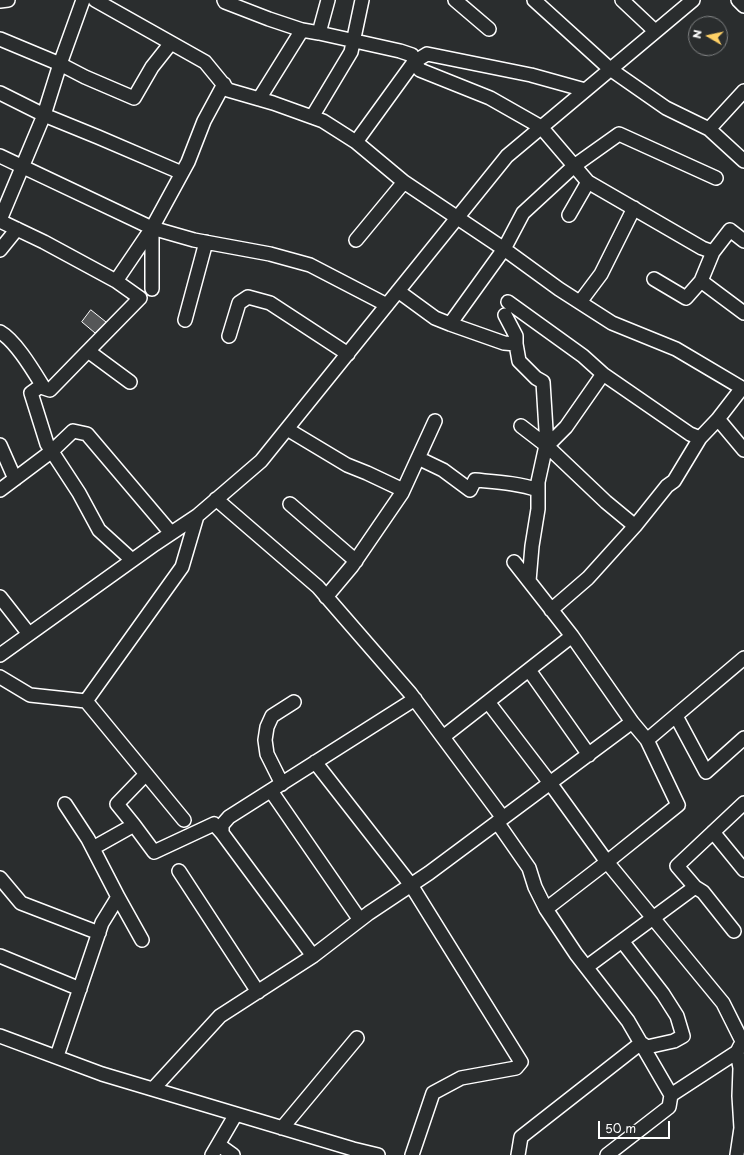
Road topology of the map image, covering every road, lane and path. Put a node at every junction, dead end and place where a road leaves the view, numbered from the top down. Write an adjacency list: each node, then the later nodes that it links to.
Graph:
1 (8, 0): 12 (street)
2 (83, 0): 22 (street)
3 (95, 0): 20 (street)
4 (224, 0): 15 (street)
5 (326, 0): 17 (street)
6 (362, 0): 19 (street)
7 (455, 0): 14 (street)
8 (534, 0): 23 (street)
9 (622, 0): 16 (street)
10 (692, 0): 16 (street)
11 (738, 0): 13 (street)
12 (0, 1)
13 (744, 6)
14 (489, 29)
15 (302, 30): 17 (street); 28 (street)
16 (655, 31): 23 (street)
17 (319, 33): 19 (street)
18 (0, 39): 22 (street)
19 (354, 40): 21 (street); 30 (street)
20 (171, 43): 22 (street); 24 (street)
21 (414, 62): 25 (street); 31 (street); 33 (street)
22 (60, 64): 29 (street)
23 (610, 69): 25 (street); 32 (street)
24 (224, 84): 28 (street); 38 (street)
25 (585, 90): 31 (street)
26 (744, 91): 32 (street)
27 (0, 93): 29 (street)
28 (259, 99): 30 (street)
29 (44, 115): 37 (street); 38 (street)
30 (312, 117): 33 (street)
31 (541, 127): 36 (street); 44 (street)
32 (709, 129): 35 (street)
33 (356, 142): 40 (street)
34 (0, 156): 37 (street)
35 (743, 157)
36 (574, 166): 39 (street); 41 (street); 51 (street)
37 (22, 167): 45 (street); 46 (street)
38 (182, 173): 46 (street)
39 (716, 178)
40 (404, 182): 44 (street); 48 (street)
41 (588, 182): 42 (street); 43 (street)
42 (634, 208): 53 (street); 60 (street)
43 (570, 215)
44 (457, 218): 51 (street); 58 (street)
45 (0, 220): 47 (street)
46 (152, 228): 50 (street); 55 (street); 57 (street)
47 (18, 229): 52 (street); 55 (street)
48 (356, 240)
49 (744, 241): 53 (street)
50 (206, 242): 61 (street); 64 (street)
51 (504, 249): 60 (street); 65 (street)
52 (0, 250)
53 (713, 252): 56 (street)
54 (654, 279): 56 (street)
55 (116, 281): 69 (street)
56 (701, 281): 62 (street)
57 (152, 289)
58 (398, 291): 61 (street); 65 (street)
59 (508, 302): 71 (street)
60 (580, 302): 74 (street)
61 (387, 305): 70 (street)
62 (744, 313)
63 (505, 315): 68 (street)
64 (185, 320)
65 (450, 324): 68 (street)
66 (0, 332): 73 (street)
67 (228, 336): 70 (street)
68 (516, 344): 81 (street)
69 (88, 351): 72 (street); 73 (street)
70 (348, 354): 78 (street)
71 (603, 374): 79 (street); 81 (street)
72 (130, 382)
73 (42, 385): 83 (street)
74 (743, 389): 75 (street)
75 (718, 419): 79 (street); 82 (street)
76 (435, 421): 84 (street)
77 (521, 426): 81 (street)
78 (287, 429): 87 (street); 89 (street)
79 (700, 438): 92 (street)
80 (0, 445): 85 (street)
81 (547, 446): 88 (street); 92 (street)
82 (744, 450)
83 (52, 452): 85 (street); 93 (street); 94 (street)
84 (418, 458): 87 (street); 88 (street)
85 (15, 479): 86 (street)
86 (0, 490)
87 (403, 490): 95 (street)
88 (538, 490): 97 (street)
89 (216, 499): 91 (street); 98 (street)
90 (290, 504): 95 (street)
91 (197, 516): 93 (street); 108 (street)
92 (635, 526): 100 (street)
93 (170, 533): 94 (street)
94 (132, 560): 101 (street)
95 (356, 561): 98 (street)
96 (514, 562): 97 (street)
97 (529, 582): 100 (street)
98 (326, 596): 107 (street)
99 (0, 597): 101 (street)
100 (551, 610): 102 (street)
101 (29, 634): 103 (street)
102 (572, 636): 105 (street); 112 (street)
103 (0, 655)
104 (744, 658): 111 (street)
105 (529, 670): 110 (street); 116 (street)
106 (0, 677): 108 (street)
107 (415, 699): 113 (street); 117 (street)
108 (86, 701): 118 (street)
109 (294, 702): 120 (street)
110 (488, 702): 113 (street); 119 (street)
111 (676, 716): 114 (street); 115 (street)
112 (632, 722): 115 (street); 116 (street)
113 (443, 737): 124 (street)
114 (744, 738)
115 (647, 740): 129 (street)
116 (589, 755): 119 (street)
117 (315, 762): 120 (street); 133 (street)
118 (146, 774): 123 (street); 125 (street)
119 (550, 783): 124 (street); 129 (street)
120 (276, 787): 127 (street); 138 (street)
121 (744, 803): 126 (street)
122 (64, 804): 128 (street)
123 (184, 820)
124 (500, 820): 133 (street); 136 (street)
125 (134, 825): 127 (street); 128 (street)
126 (713, 832): 130 (street); 134 (street)
127 (222, 833): 144 (street)
128 (93, 848): 135 (street)
129 (607, 862): 136 (street); 137 (street)
130 (744, 870)
131 (179, 871): 147 (street)
132 (0, 878): 140 (street)
133 (411, 885): 138 (street); 161 (street)
134 (695, 887): 137 (street); 139 (street)
135 (118, 897): 140 (street); 141 (street)
136 (546, 908): 150 (street)
137 (653, 918): 142 (street); 151 (street)
138 (360, 920): 144 (street)
139 (734, 931)
140 (98, 933): 146 (street)
141 (142, 940)
142 (622, 942): 145 (street); 150 (street)
143 (0, 956): 146 (street)
144 (313, 956): 147 (street)
145 (592, 963)
146 (80, 989): 152 (street)
147 (258, 992): 154 (street)
148 (0, 1036): 152 (street)
149 (357, 1038): 157 (street)
150 (641, 1043): 155 (street); 162 (street)
151 (741, 1044): 153 (street); 155 (street)
152 (57, 1056): 154 (street)
153 (742, 1072): 164 (street)
154 (153, 1089): 156 (street)
155 (671, 1095): 163 (street)
156 (236, 1114): 157 (street); 158 (street)
157 (282, 1128): 160 (street)
158 (215, 1150): 159 (street)
159 (233, 1155)
160 (378, 1155)
161 (412, 1155)
162 (518, 1155)
163 (607, 1155)
164 (737, 1155)

